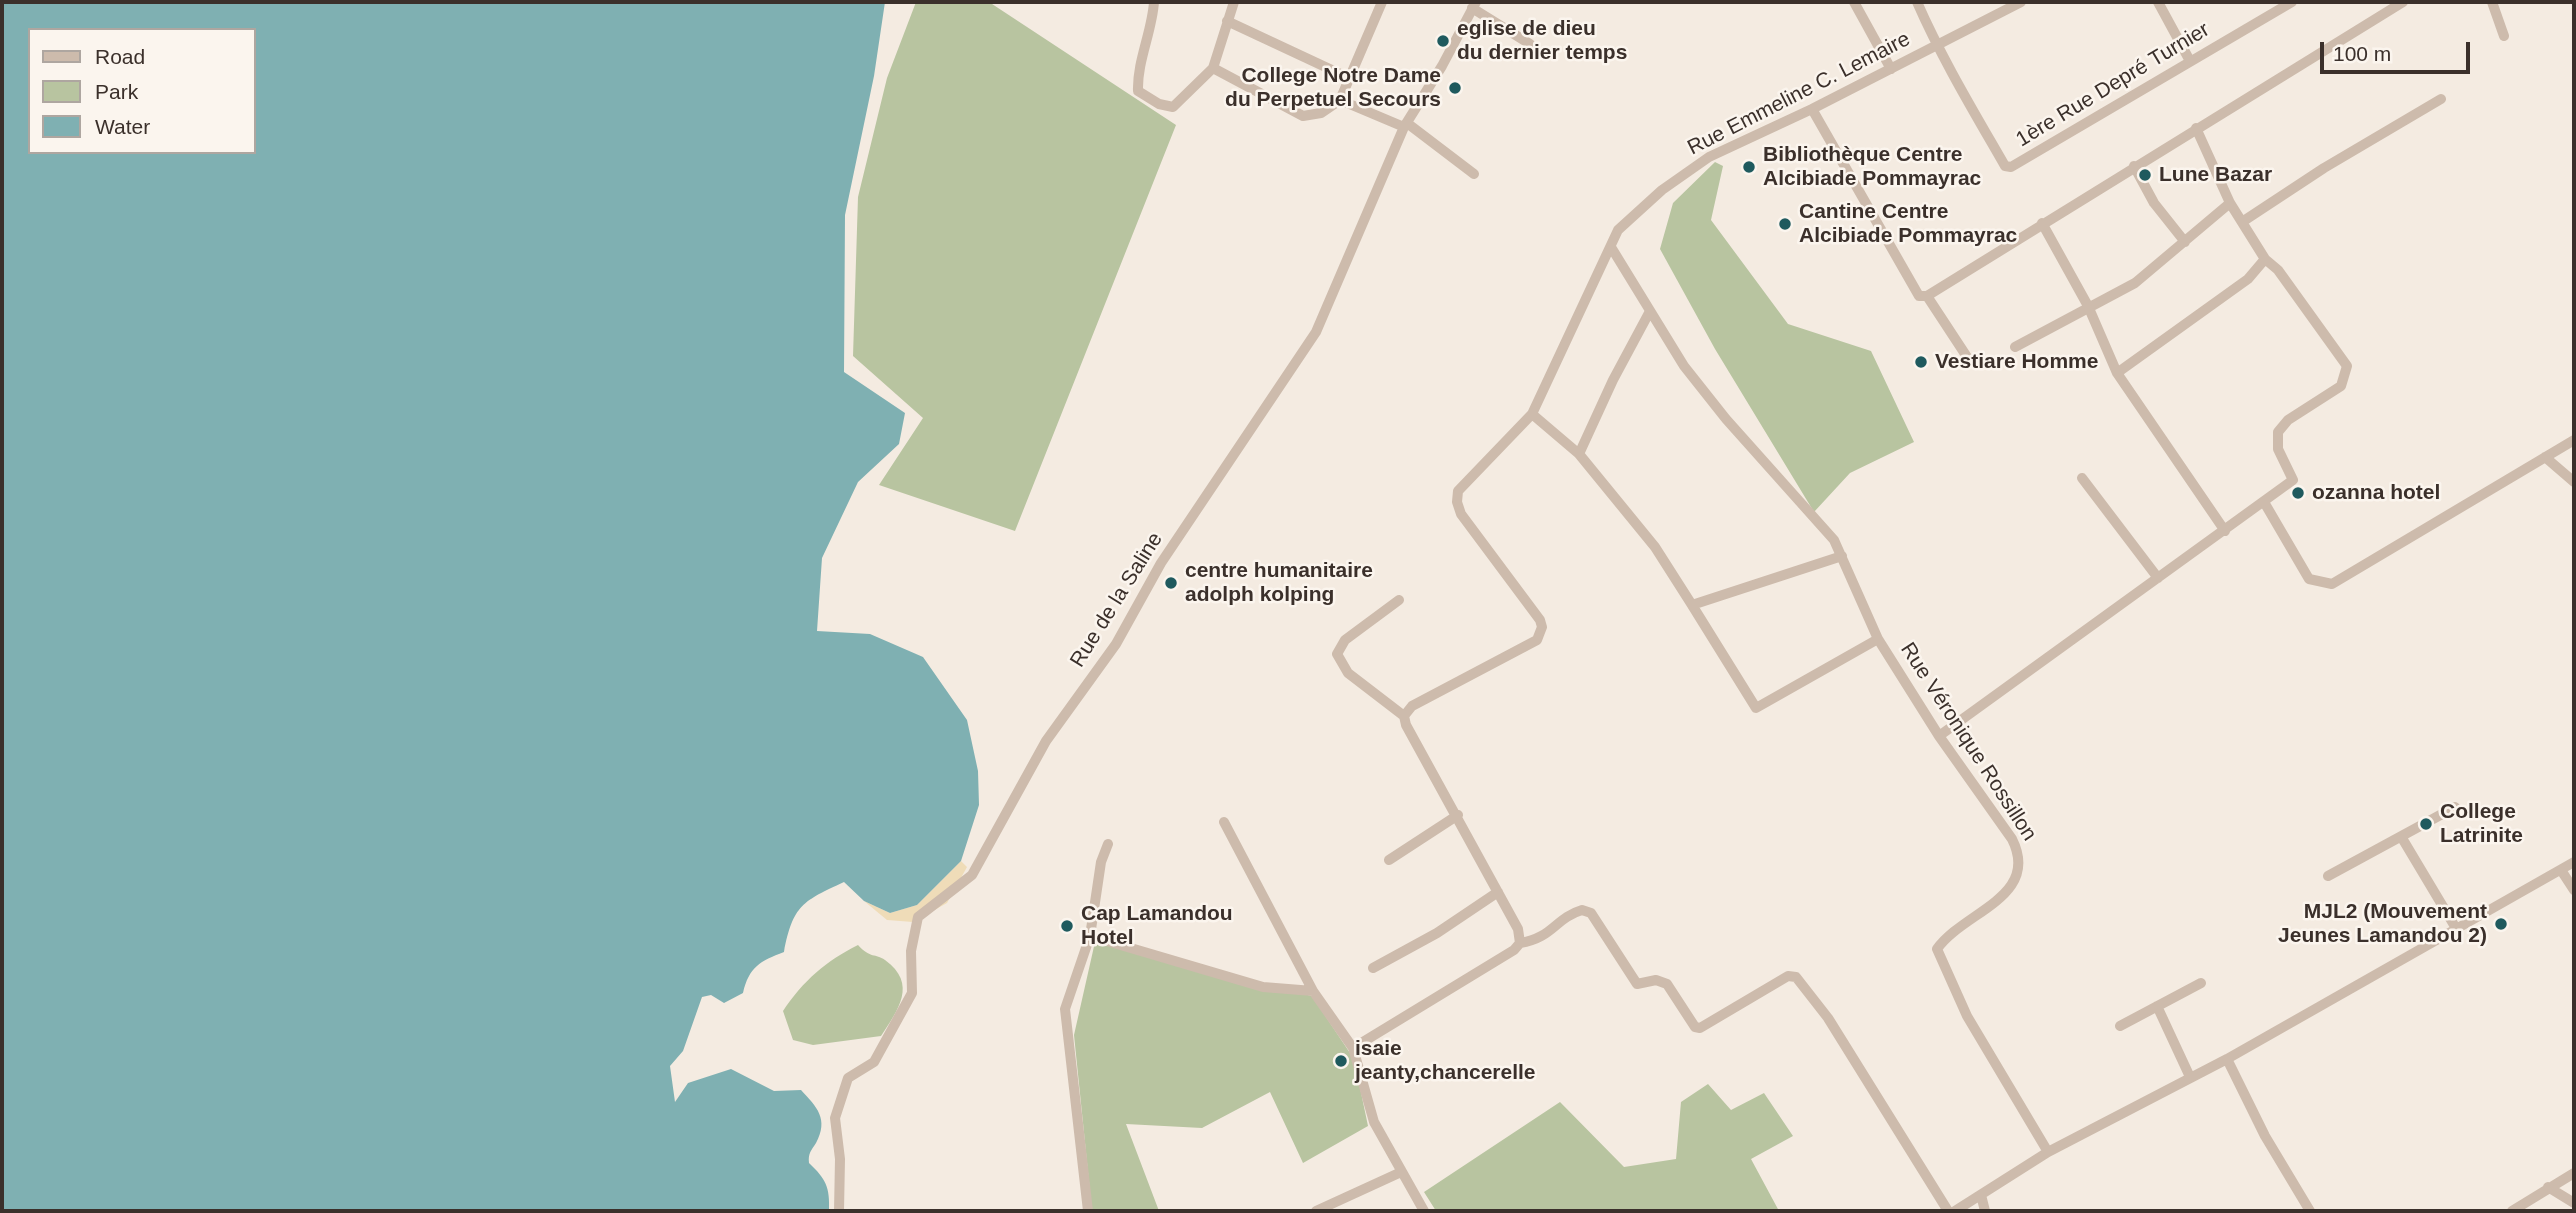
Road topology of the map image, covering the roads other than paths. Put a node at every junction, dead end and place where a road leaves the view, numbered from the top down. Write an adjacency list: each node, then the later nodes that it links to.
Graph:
1 (1154, 2): 17 (street)
2 (1234, 2): 12 (street)
3 (1382, 2): 19 (street)
4 (1854, 2): 18 (street)
5 (1917, 2): 15 (street, 1ère Rue Depré Turnier)
6 (2021, 2): 15 (street, Rue Emmeline C. Lemaire)
7 (2158, 2): 16 (street)
8 (2403, 2): 24 (street)
9 (2492, 2): 13 (street)
10 (2286, 3): 16 (street, 1ère Rue Depré Turnier)
11 (1474, 5): 14 (street); 23 (street, Rue de la Saline)
12 (1227, 21): 17 (street); 19 (street)
13 (2504, 36)
14 (1530, 44)
15 (1937, 46): 16 (street, 1ère Rue Depré Turnier); 18 (street, Rue Emmeline C. Lemaire)
16 (2190, 61)
17 (1213, 68): 21 (street)
18 (1891, 69): 22 (street, Rue Emmeline C. Lemaire)
19 (1349, 78): 21 (street)
20 (2441, 99): 28 (street)
21 (1340, 100): 23 (street)
22 (1812, 109): 31 (street, Rue Emmeline C. Lemaire); 33 (street)
23 (1406, 125): 26 (street); 82 (street, Rue de la Saline)
24 (2196, 128): 25 (street); 27 (street)
25 (2134, 166): 29 (street); 30 (street)
26 (1474, 174)
27 (2230, 202): 28 (street); 30 (street)
28 (2242, 222): 32 (street)
29 (2042, 223): 33 (street); 34 (street)
30 (2185, 242): 34 (street)
31 (1611, 247): 35 (street, Rue Véronique Rossillon); 39 (street, Rue Emmeline C. Lemaire)
32 (2265, 259): 38 (street); 45 (street)
33 (1927, 296): 37 (street)
34 (2088, 306): 36 (street); 38 (street)
35 (1650, 311): 41 (street); 47 (street, Rue Véronique Rossillon)
36 (2015, 346)
37 (1969, 360)
38 (2117, 373): 46 (street)
39 (1532, 414): 41 (street); 52 (street, Rue Emmeline C. Lemaire)
40 (2574, 440): 42 (street)
41 (1579, 454): 50 (street)
42 (2546, 457): 44 (street); 45 (street)
43 (2082, 478): 48 (street)
44 (2574, 482)
45 (2264, 502): 46 (street)
46 (2225, 531): 48 (street)
47 (1842, 556): 50 (street); 51 (street, Rue Véronique Rossillon)
48 (2158, 578): 53 (street)
49 (1399, 600): 52 (street)
50 (1692, 605): 51 (street)
51 (1878, 639): 53 (street, Rue Véronique Rossillon)
52 (1404, 716): 55 (street)
53 (1939, 736): 76 (street, Rue Véronique Rossillon)
54 (2455, 807): 57 (street)
55 (1458, 815): 59 (street); 64 (street)
56 (1224, 821): 70 (street)
57 (2402, 838): 62 (street); 65 (street)
58 (1108, 844): 66 (street)
59 (1389, 860)
60 (2574, 862): 61 (street)
61 (2561, 870): 63 (street); 65 (street)
62 (2328, 876)
63 (2574, 890)
64 (1499, 892): 67 (street); 68 (street)
65 (2457, 930): 74 (street)
66 (1090, 936): 70 (street); 83 (street)
67 (1520, 943): 73 (street); 86 (street)
68 (1373, 968)
69 (2201, 983): 71 (street)
70 (1314, 991): 73 (street)
71 (2157, 1006): 72 (street); 75 (street)
72 (2120, 1026)
73 (1353, 1048): 77 (street)
74 (2227, 1059): 75 (street); 89 (street)
75 (2190, 1077): 76 (street)
76 (2048, 1152): 80 (street)
77 (1399, 1173): 84 (street); 85 (street)
78 (2574, 1173): 79 (street)
79 (2548, 1187): 81 (street); 90 (street)
80 (1981, 1195): 87 (street); 88 (street)
81 (2574, 1203)
82 (839, 1211)
83 (1088, 1211)
84 (1316, 1211)
85 (1424, 1211)
86 (1948, 1211)
87 (1955, 1211)
88 (1985, 1211)
89 (2310, 1211)
90 (2512, 1211)

